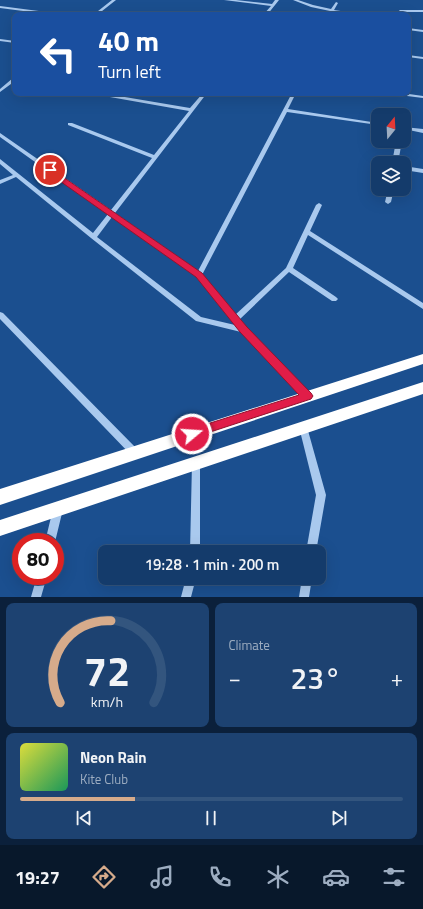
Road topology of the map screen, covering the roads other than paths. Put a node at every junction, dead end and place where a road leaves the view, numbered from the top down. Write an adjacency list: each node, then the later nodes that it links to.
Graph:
1 (114, 0): 10 (street)
2 (226, 0): 6 (street)
3 (277, 0): 6 (street)
4 (295, 0): 12 (street)
5 (336, 3): 13 (street)
6 (273, 5): 11 (street)
7 (0, 7): 9 (street)
8 (423, 11): 14 (street)
9 (39, 12)
10 (99, 12)
11 (267, 12)
12 (328, 12)
13 (332, 12)
14 (400, 12)
15 (411, 29): 16 (street)
16 (423, 31)
17 (0, 40): 18 (street)
18 (12, 42)
19 (411, 56): 20 (street)
20 (423, 58)
21 (12, 81): 22 (street)
22 (0, 91)
23 (110, 96): 28 (street)
24 (203, 96): 28 (street)
25 (293, 96): 29 (street)
26 (411, 96): 27 (street)
27 (423, 97)
28 (192, 110): 35 (street)
29 (286, 110): 30 (street); 48 (street)
30 (371, 123)
31 (70, 124): 35 (street)
32 (411, 129): 33 (street)
33 (423, 131)
34 (0, 135): 44 (street)
35 (155, 156): 44 (street)
36 (0, 162): 39 (street)
37 (411, 169): 38 (street)
38 (423, 171)
39 (17, 175): 40 (street); 46 (street)
40 (0, 182)
41 (389, 196): 42 (street)
42 (388, 202)
43 (319, 205): 45 (street)
44 (111, 214): 46 (street); 48 (street)
45 (306, 231): 47 (street); 50 (street)
46 (93, 237): 53 (street)
47 (289, 269): 49 (street); 52 (street)
48 (199, 275): 52 (street)
49 (334, 299)
50 (423, 306)
51 (0, 316): 58 (street)
52 (235, 320): 53 (street)
53 (243, 330): 56 (street)
54 (423, 359): 56 (highway)
55 (423, 388): 57 (highway)
56 (308, 396): 58 (highway)
57 (302, 427): 59 (highway); 65 (street)
58 (134, 452): 60 (highway)
59 (196, 463): 61 (highway); 64 (street)
60 (0, 496)
61 (58, 509): 62 (highway); 63 (street)
62 (0, 528)
63 (52, 533)
64 (195, 545)
65 (312, 545)
66 (39, 585): 69 (street)
67 (189, 585): 70 (street)
68 (306, 585): 71 (street)
69 (36, 597)
70 (186, 597)
71 (304, 597)

